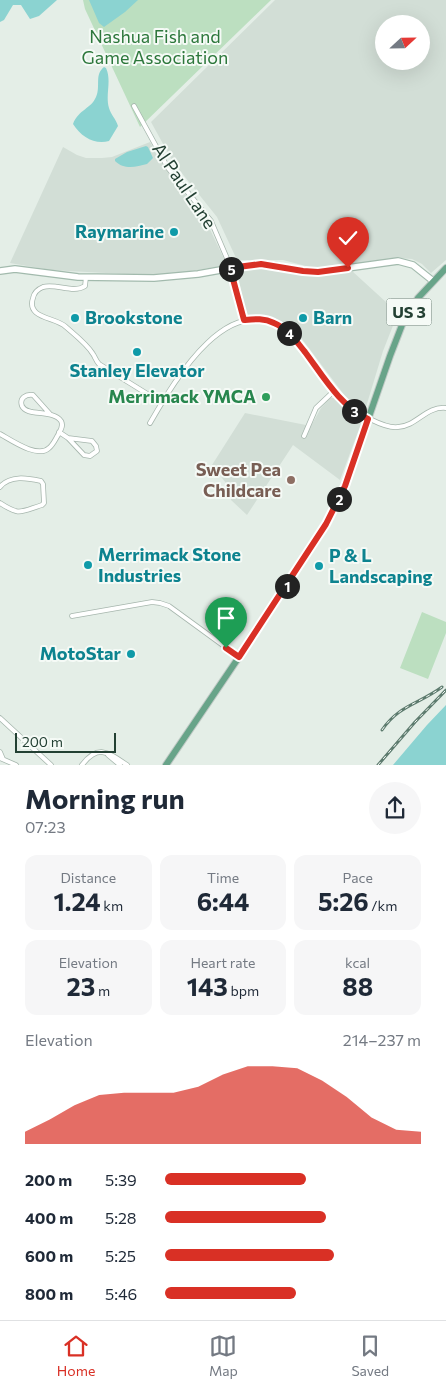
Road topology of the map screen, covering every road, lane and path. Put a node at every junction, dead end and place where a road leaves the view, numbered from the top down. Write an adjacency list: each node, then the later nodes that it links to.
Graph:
1 (134, 106): 2 (street, Al Paul Lane)
2 (230, 268): 5 (street); 6 (street); 7 (street, Al Paul Lane)
3 (446, 268): 6 (main road, US 3)
4 (0, 271): 5 (street)
5 (86, 277): 9 (street)
6 (433, 281): 12 (main road, US 3)
7 (244, 320): 8 (street); 9 (street)
8 (334, 391): 12 (street); 16 (street)
9 (162, 403): 13 (street)
10 (446, 408): 12 (street)
11 (50, 414): 11 (street); 14 (street)
12 (368, 419): 21 (main road, US 3)
13 (150, 423)
14 (59, 432): 15 (street); 17 (street)
15 (0, 435)
16 (304, 436)
17 (68, 438): 17 (street)
18 (0, 488): 19 (street)
19 (0, 503)
20 (72, 616): 21 (street)
21 (239, 657): 31 (main road, US 3)
22 (0, 718): 27 (street)
23 (0, 752): 25 (street)
24 (108, 755): 28 (street); 29 (street); 30 (street)
25 (1, 759): 26 (street)
26 (16, 765)
27 (51, 765)
28 (82, 765)
29 (120, 765)
30 (127, 765)
31 (166, 765)

